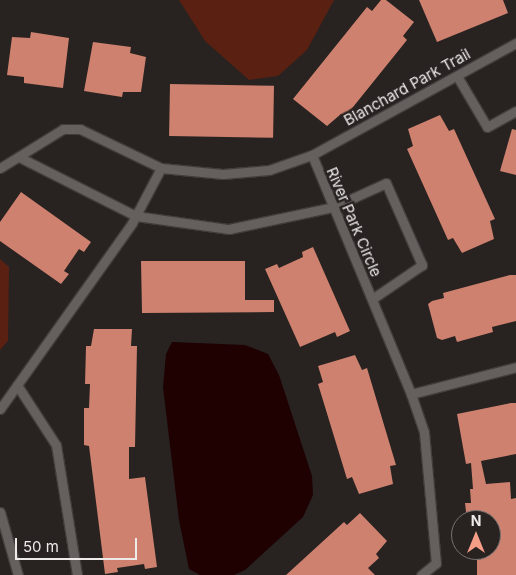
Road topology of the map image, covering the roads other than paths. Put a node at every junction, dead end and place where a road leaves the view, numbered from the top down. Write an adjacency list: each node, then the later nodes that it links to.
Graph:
1 (516, 43): 2 (lane, Blanchard Park Trail)
2 (457, 76): 3 (lane); 4 (lane, Blanchard Park Trail)
3 (516, 111)
4 (312, 155): 7 (lane, River Park Circle); 8 (lane, River Park Circle)
5 (19, 156): 6 (lane, River Park Circle); 7 (lane, River Park Circle); 9 (lane)
6 (0, 168)
7 (161, 168): 9 (lane)
8 (333, 207): 9 (lane); 10 (lane, River Park Circle); 10 (lane)
9 (136, 216): 12 (lane)
10 (372, 299): 13 (lane, River Park Circle)
11 (516, 367): 13 (lane)
12 (17, 386): 14 (lane); 18 (lane)
13 (412, 394): 16 (lane, River Park Circle)
14 (0, 409)
15 (0, 512): 17 (lane)
16 (436, 563): 19 (lane); 20 (lane, River Park Circle)
17 (18, 575)
18 (77, 575)
19 (421, 575)
20 (437, 575)

